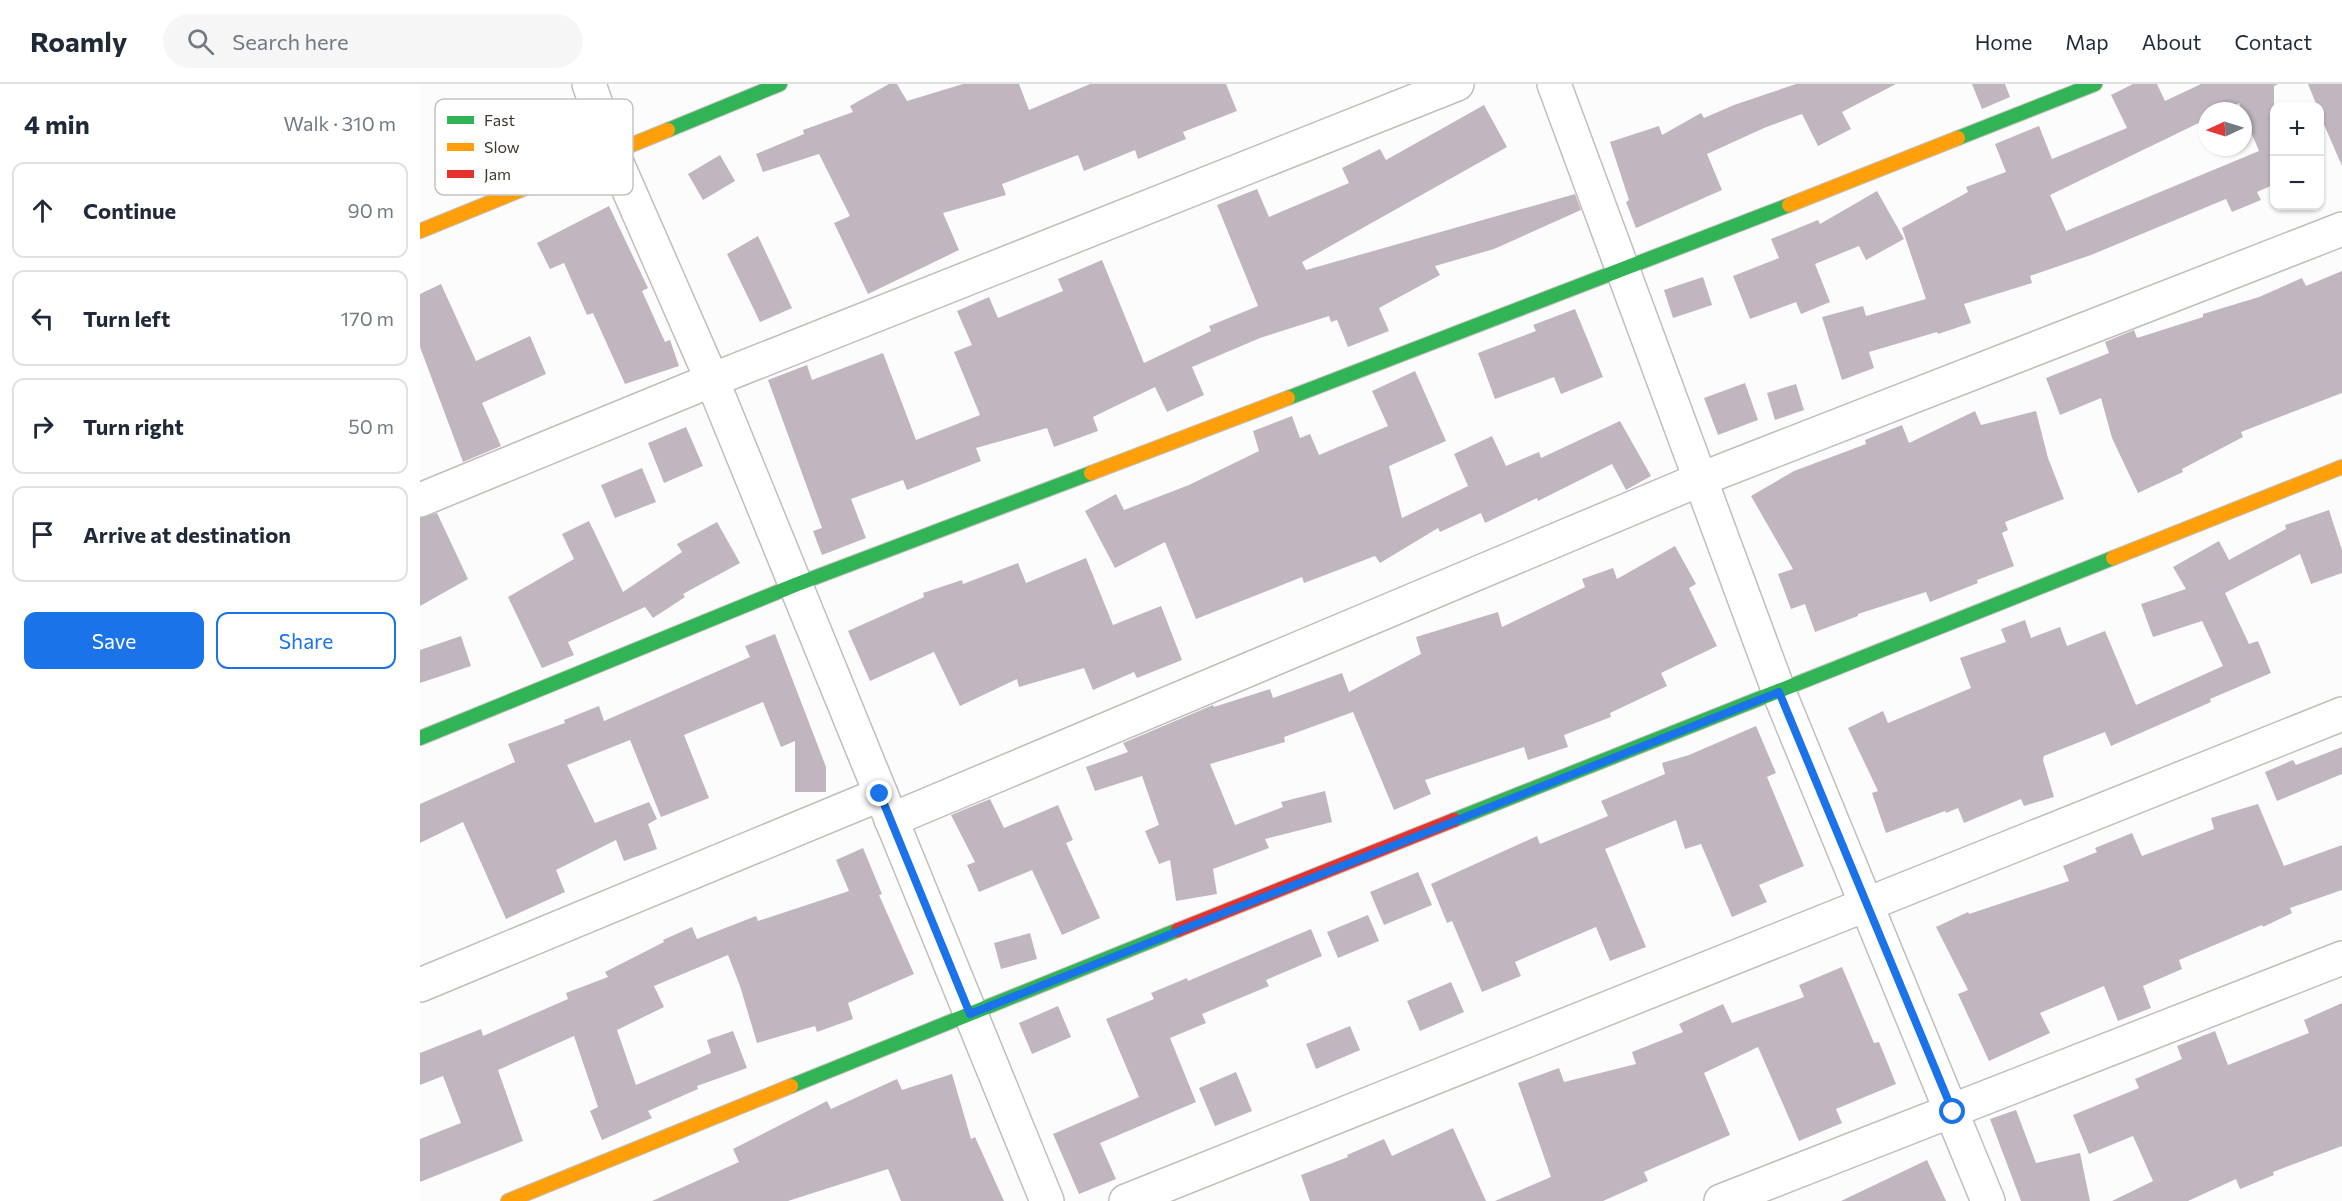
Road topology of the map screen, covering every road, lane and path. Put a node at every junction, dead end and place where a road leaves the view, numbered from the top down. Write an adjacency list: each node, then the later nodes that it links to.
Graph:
1 (590, 84): 6 (street)
2 (780, 84): 7 (street)
3 (1457, 84): 13 (street)
4 (1554, 84): 12 (street)
5 (2096, 84): 12 (street)
6 (595, 99)
7 (633, 146)
8 (510, 195): 11 (street)
9 (631, 195): 13 (street)
10 (2342, 229): 15 (street)
11 (420, 231)
12 (1624, 270): 15 (street); 17 (street)
13 (712, 380): 16 (street); 17 (street)
14 (2342, 467): 18 (street)
15 (1701, 479): 18 (street); 21 (street)
16 (420, 500)
17 (795, 585): 20 (street); 21 (street)
18 (1779, 692): 22 (street); 25 (street)
19 (2342, 714): 22 (street)
20 (420, 738)
21 (886, 807): 24 (street); 25 (street)
22 (1866, 904): 26 (street); 29 (street)
23 (2342, 958): 26 (street)
24 (420, 985)
25 (970, 1014): 27 (street); 28 (street)
26 (1953, 1112): 30 (street); 31 (street)
27 (508, 1201)
28 (1047, 1201)
29 (1126, 1201)
30 (1721, 1201)
31 (1988, 1201)

